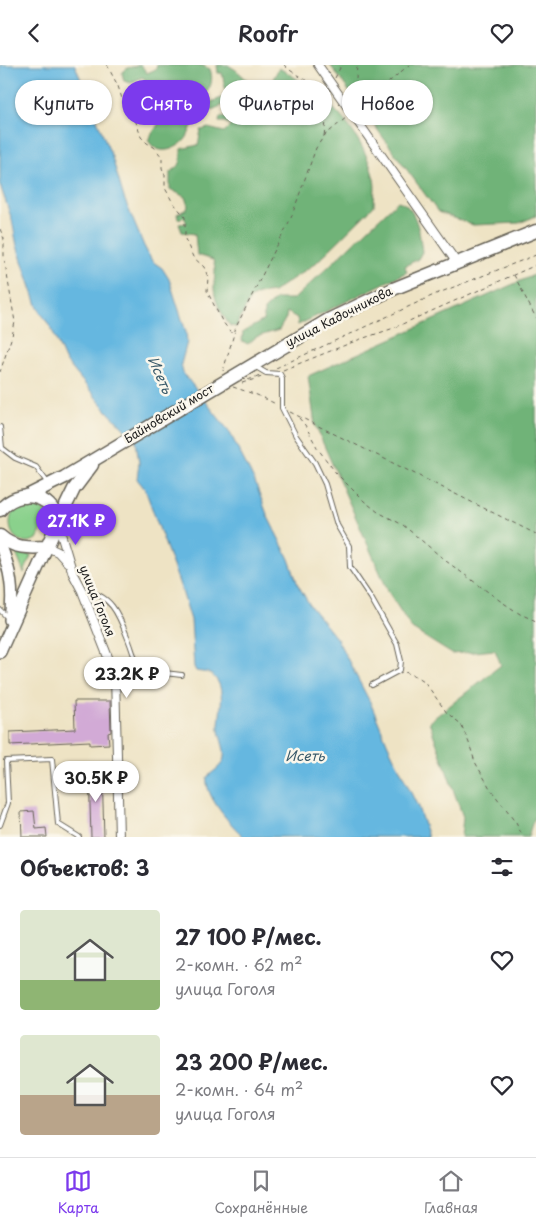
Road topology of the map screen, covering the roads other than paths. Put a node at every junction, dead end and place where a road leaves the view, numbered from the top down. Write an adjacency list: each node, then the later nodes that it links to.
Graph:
1 (318, 65): 3 (street)
2 (536, 231): 3 (main road, улица Кадочникова)
3 (457, 263): 4 (main road, улица Кадочникова)
4 (252, 364): 5 (main road, улица Кадочникова); 23 (lane)
5 (226, 380): 7 (main road, Байновский мост)
6 (0, 427): 8 (lane)
7 (113, 448): 8 (main road); 12 (main road)
8 (50, 486): 9 (main road)
9 (20, 498): 10 (main road); 11 (main road); 12 (main road)
10 (0, 501)
11 (0, 510)
12 (58, 522): 15 (main road); 16 (street, улица Гоголя)
13 (0, 536): 15 (main road)
14 (0, 544): 19 (main road)
15 (47, 547): 16 (street); 20 (main road)
16 (73, 574): 17 (street, улица Гоголя)
17 (82, 591): 22 (lane); 26 (street, улица Гоголя)
18 (0, 611): 19 (lane)
19 (10, 619): 20 (main road)
20 (6, 639): 21 (main road)
21 (0, 652)
22 (182, 675)
23 (372, 685)
24 (0, 825): 25 (lane)
25 (79, 837)
26 (119, 837)

